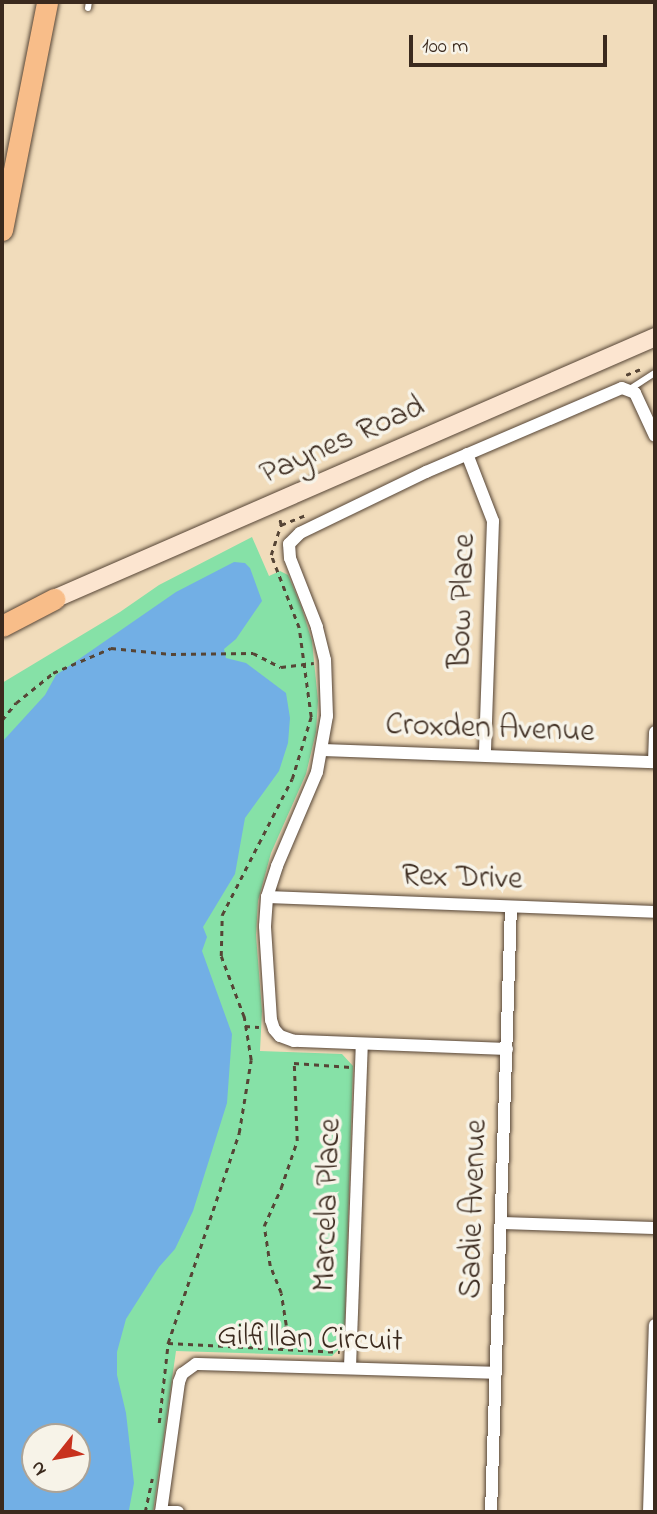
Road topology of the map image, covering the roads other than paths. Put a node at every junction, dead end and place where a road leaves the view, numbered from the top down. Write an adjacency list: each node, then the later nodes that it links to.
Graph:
1 (47, 2): 2 (highway)
2 (2, 230)
3 (655, 337): 8 (street, Paynes Road)
4 (655, 373): 5 (lane)
5 (630, 389): 6 (street); 7 (street)
6 (655, 436)
7 (467, 454): 12 (street); 13 (street, Bow Place)
8 (54, 599): 9 (highway); 10 (highway)
9 (2, 617)
10 (2, 626)
11 (655, 732): 14 (street)
12 (323, 750): 13 (street, Croxden Avenue); 15 (street)
13 (485, 755): 14 (street, Croxden Avenue)
14 (655, 762)
15 (267, 897): 16 (street, Rex Drive); 18 (street)
16 (511, 907): 17 (street, Rex Drive); 19 (street, Sadie Avenue)
17 (655, 912)
18 (362, 1044): 19 (street); 23 (street, Marcela Place)
19 (507, 1049): 20 (street, Sadie Avenue)
20 (501, 1223): 21 (street); 24 (street, Sadie Avenue)
21 (655, 1228)
22 (655, 1325): 28 (street)
23 (349, 1367): 24 (street, Gilfillan Circuit); 25 (street, Gilfillan Circuit)
24 (496, 1373): 27 (street, Sadie Avenue)
25 (161, 1512): 26 (street)
26 (178, 1512)
27 (491, 1512)
28 (649, 1512)

